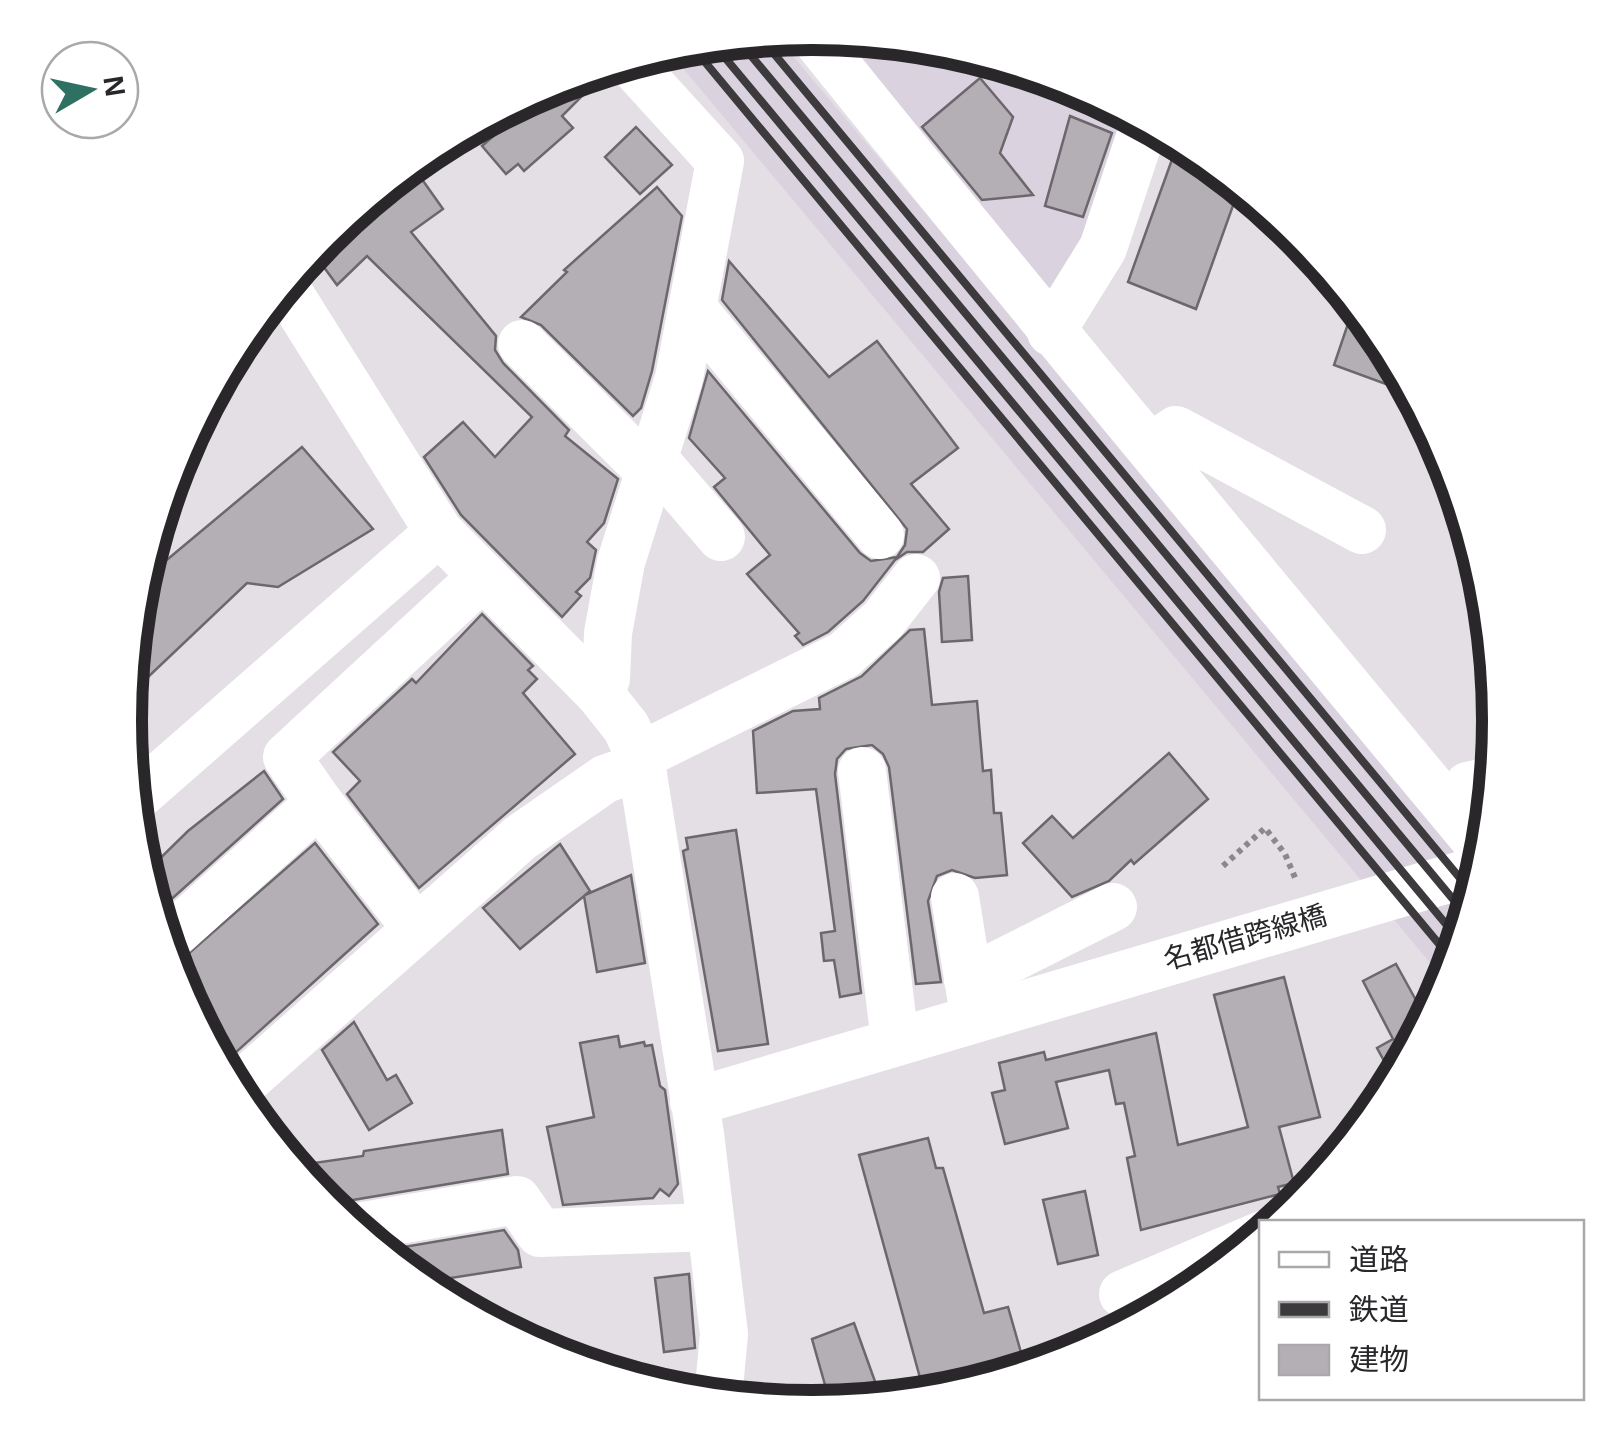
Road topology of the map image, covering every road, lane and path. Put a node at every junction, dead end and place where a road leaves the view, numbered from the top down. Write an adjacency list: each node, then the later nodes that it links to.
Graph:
1 (825, 50): 6 (street)
2 (640, 73): 5 (street)
3 (1140, 136): 6 (street)
4 (292, 298): 11 (street)
5 (693, 309): 9 (street); 12 (street)
6 (1051, 332): 8 (street)
7 (522, 344): 9 (street)
8 (1150, 447): 10 (street); 23 (street)
9 (651, 465): 13 (street); 16 (street)
10 (1362, 530)
11 (439, 532): 14 (street); 20 (street)
12 (880, 535)
13 (721, 537)
14 (483, 576): 16 (street); 21 (street)
15 (916, 578): 17 (street)
16 (599, 693): 17 (street)
17 (641, 761): 29 (street); 34 (street)
18 (862, 771): 32 (street)
19 (1479, 784): 22 (street)
20 (146, 789)
21 (319, 802): 29 (street); 30 (street)
22 (1473, 827)
23 (1472, 835)
24 (1223, 866): 26 (path)
25 (1464, 874): 31 (street, 名都借跨線橋)
26 (1293, 881)
27 (955, 897): 31 (street)
28 (1113, 907): 31 (street)
29 (416, 928): 33 (street)
30 (177, 931)
31 (984, 1001): 32 (street)
32 (895, 1041): 34 (street)
33 (247, 1079)
34 (694, 1102): 36 (street)
35 (371, 1225): 36 (street)
36 (711, 1228): 39 (street)
37 (1209, 1260): 38 (street)
38 (1123, 1294)
39 (719, 1383)

